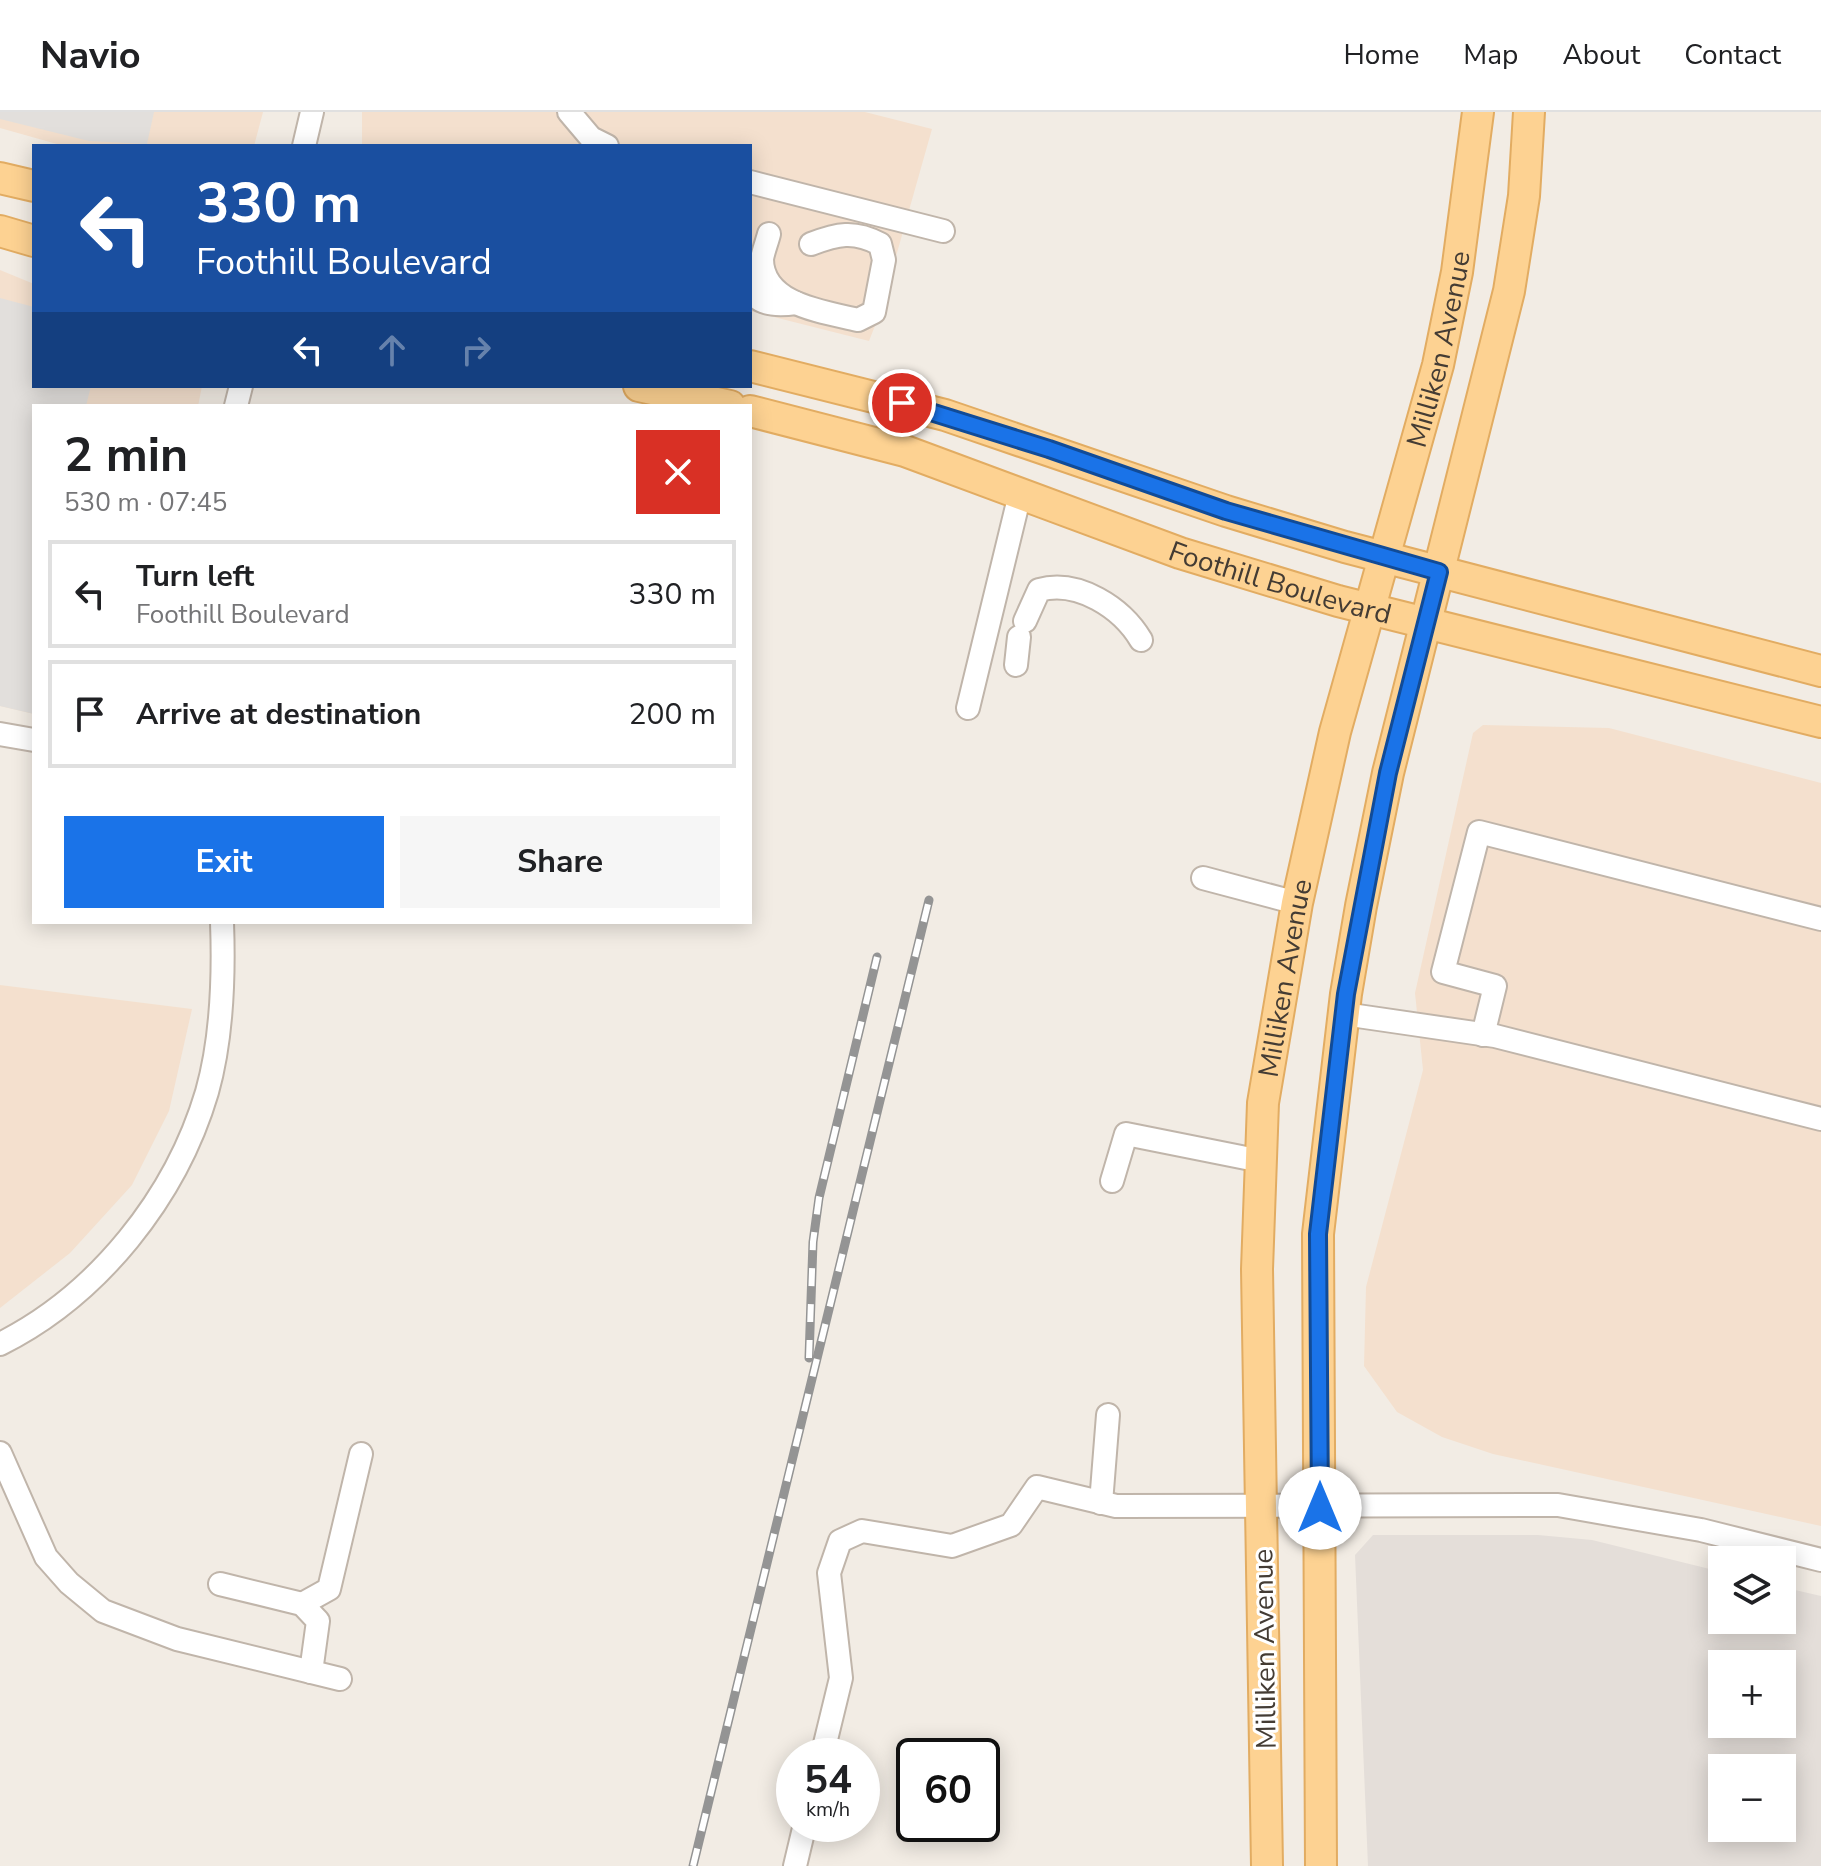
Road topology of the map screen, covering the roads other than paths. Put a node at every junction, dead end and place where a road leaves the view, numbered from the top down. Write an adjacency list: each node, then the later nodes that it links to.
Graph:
1 (312, 112): 5 (street)
2 (569, 112): 6 (street)
3 (1478, 112): 20 (main road, Milliken Avenue)
4 (1529, 112): 21 (main road, Milliken Avenue)
5 (304, 144)
6 (603, 144)
7 (0, 178): 9 (main road)
8 (752, 183): 11 (street)
9 (32, 186)
10 (0, 231): 13 (main road)
11 (943, 231)
12 (769, 234): 14 (street)
13 (32, 240)
14 (811, 244)
15 (752, 367): 20 (main road, Foothill Boulevard)
16 (648, 388): 17 (main road)
17 (721, 404)
18 (752, 412): 19 (main road, Foothill Boulevard)
19 (1020, 494): 22 (main road, Foothill Boulevard); 27 (street)
20 (1385, 558): 21 (main road, Foothill Boulevard); 22 (main road, Milliken Avenue)
21 (1439, 572): 23 (main road, Milliken Avenue); 26 (main road, Foothill Boulevard)
22 (1368, 609): 23 (main road, Foothill Boulevard); 32 (main road, Milliken Avenue)
23 (1427, 624): 28 (main road, Foothill Boulevard); 35 (main road, Milliken Avenue)
24 (1141, 640): 25 (street)
25 (1016, 665)
26 (1821, 671)
27 (968, 708)
28 (1821, 722)
29 (0, 734): 30 (street)
30 (32, 740)
31 (1203, 878): 32 (street)
32 (1297, 903): 38 (main road, Milliken Avenue)
33 (1821, 919): 36 (street)
34 (222, 924): 40 (street)
35 (1344, 1014): 36 (street); 46 (main road, Milliken Avenue)
36 (1483, 1035): 37 (street)
37 (1821, 1119)
38 (1261, 1161): 39 (street); 45 (main road, Milliken Avenue)
39 (1112, 1181)
40 (0, 1344)
41 (1108, 1415): 44 (street)
42 (0, 1453): 50 (street)
43 (361, 1454): 49 (street)
44 (1101, 1503): 45 (street); 52 (street)
45 (1261, 1508): 46 (street); 55 (main road, Milliken Avenue)
46 (1320, 1508): 47 (street); 56 (main road, Milliken Avenue)
47 (1821, 1560)
48 (220, 1584): 49 (street)
49 (302, 1604): 50 (street)
50 (311, 1672): 51 (street)
51 (340, 1679)
52 (826, 1738)
53 (801, 1842): 54 (street)
54 (795, 1866)
55 (1267, 1866)
56 (1321, 1866)

